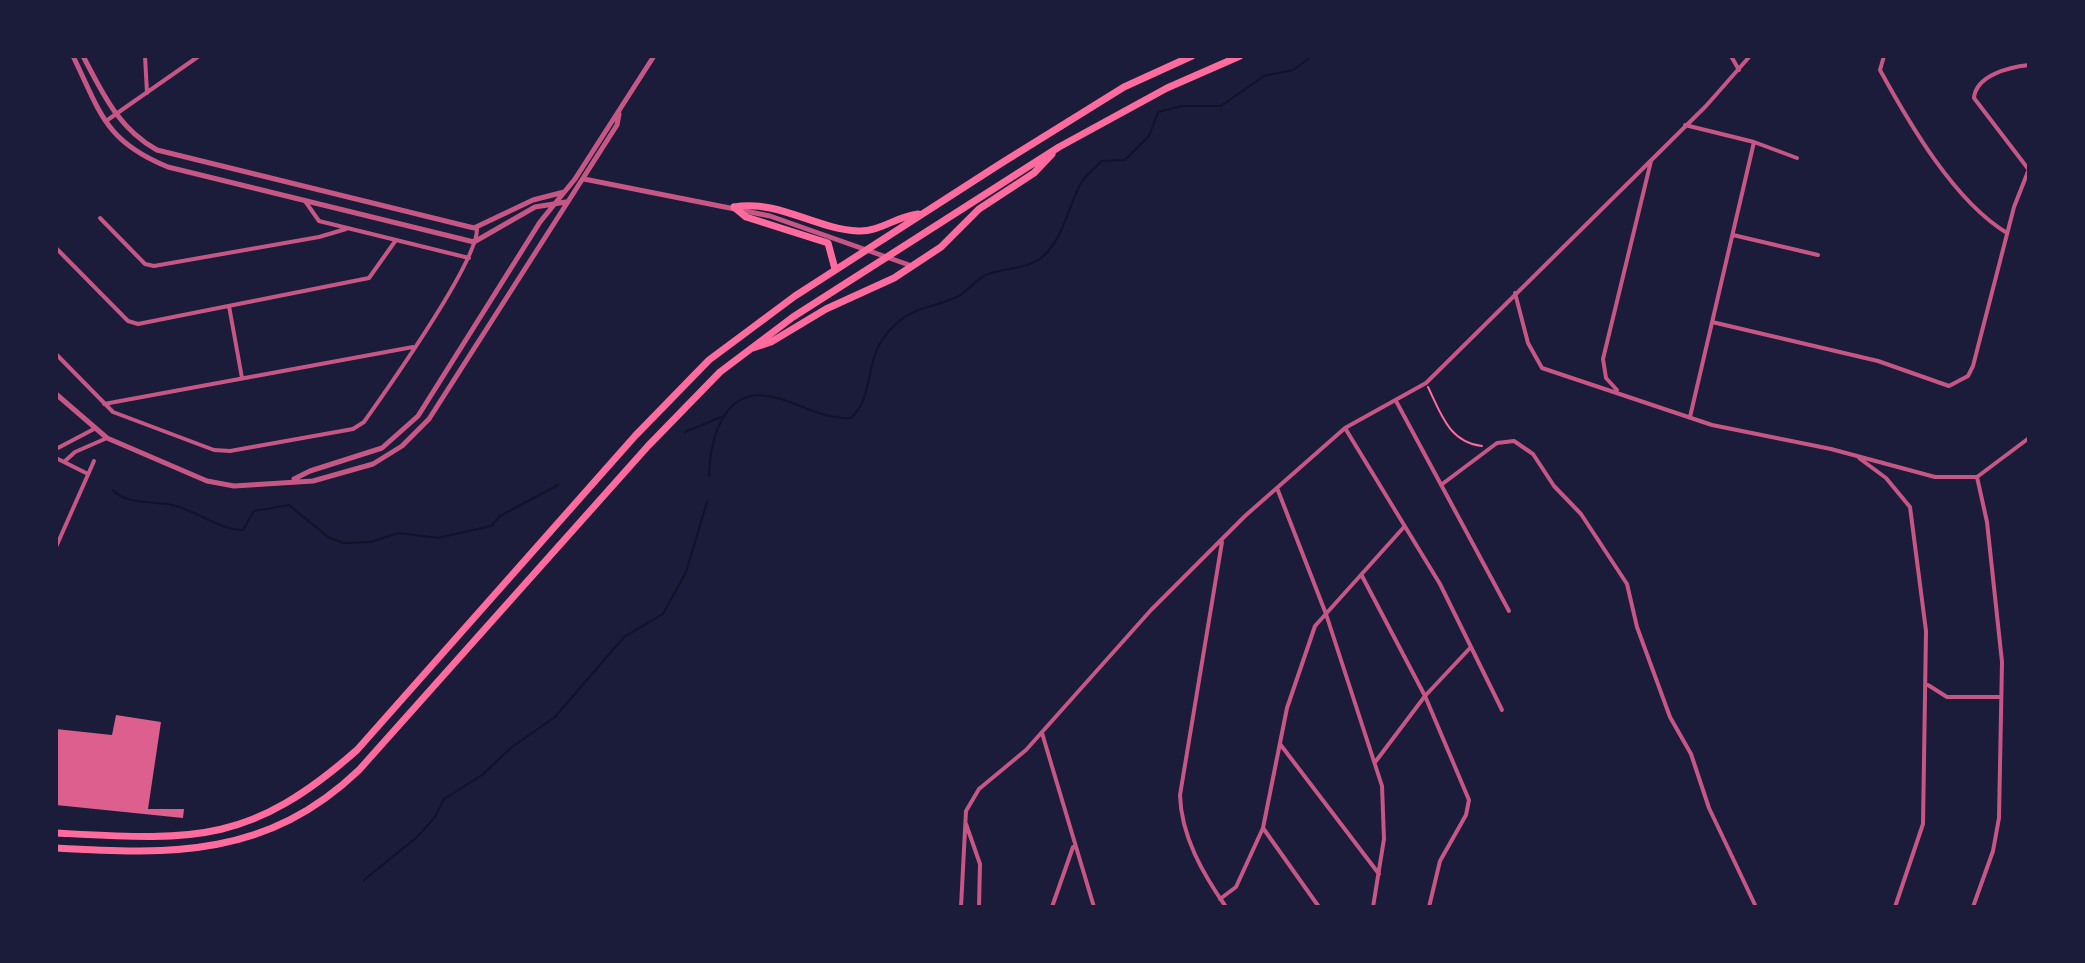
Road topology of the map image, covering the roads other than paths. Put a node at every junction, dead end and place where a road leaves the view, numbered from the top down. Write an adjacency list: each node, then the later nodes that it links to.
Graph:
1 (73, 56): 16 (street)
2 (83, 56): 15 (street)
3 (145, 56): 13 (street)
4 (199, 56): 13 (street)
5 (654, 56): 14 (street)
6 (1192, 56): 33 (highway)
7 (1240, 56): 19 (highway)
8 (1731, 56): 12 (street)
9 (1750, 56): 12 (street)
10 (1884, 56): 37 (street)
11 (2029, 65): 24 (street)
12 (1739, 70): 17 (street)
13 (147, 93): 15 (street)
14 (619, 114): 25 (street); 26 (street)
15 (116, 116): 16 (street); 20 (street)
16 (105, 121): 23 (street)
17 (1685, 125): 18 (street); 22 (street)
18 (1754, 142): 21 (street); 38 (street)
19 (1059, 147): 44 (highway); 50 (highway)
20 (174, 154): 23 (street); 36 (street)
21 (1797, 158)
22 (1651, 159): 46 (street); 53 (street)
23 (168, 167): 29 (street)
24 (2029, 170): 37 (street)
25 (575, 179): 26 (street); 27 (street)
26 (584, 179): 28 (street); 32 (street)
27 (562, 192): 28 (street); 30 (street); 36 (street)
28 (572, 193): 31 (street)
29 (305, 201): 35 (street); 40 (street)
30 (554, 202): 31 (street); 40 (street); 69 (street)
31 (566, 202): 69 (street)
32 (734, 207): 33 (highway); 44 (street); 45 (highway)
33 (921, 214): 45 (highway)
34 (100, 218): 35 (street)
35 (346, 229): 39 (street)
36 (477, 229): 40 (street)
37 (2007, 233): 48 (street)
38 (1733, 235): 42 (street); 48 (street)
39 (396, 240): 43 (street); 47 (street)
40 (477, 242): 43 (street)
41 (56, 248): 47 (street)
42 (1818, 255)
43 (469, 258): 49 (street)
44 (912, 266): 50 (highway)
45 (835, 269): 88 (highway)
46 (1515, 293): 53 (street); 55 (street)
47 (229, 306): 52 (street)
48 (1712, 322): 57 (street)
49 (414, 346): 52 (street); 56 (street)
50 (749, 348): 90 (highway)
51 (56, 354): 56 (street)
52 (242, 378): 56 (street)
53 (1620, 393): 57 (street)
54 (56, 394): 59 (street)
55 (1396, 401): 58 (street); 70 (street)
56 (104, 404)
57 (1690, 417): 63 (street)
58 (1345, 428): 71 (street); 72 (street)
59 (94, 429): 60 (street); 62 (street)
60 (107, 438): 66 (street); 69 (street)
61 (2029, 438): 68 (street)
62 (56, 449)
63 (1857, 457): 68 (street); 79 (street)
64 (56, 458): 66 (street)
65 (94, 461): 67 (street)
66 (64, 462): 67 (street)
67 (88, 474): 74 (street)
68 (1977, 477): 81 (street)
69 (293, 480)
70 (1441, 485): 76 (street); 101 (street)
71 (1277, 488): 73 (street); 77 (street)
72 (1404, 527): 75 (street); 78 (street)
73 (1223, 539): 83 (street); 92 (street)
74 (56, 547)
75 (1362, 576): 77 (street); 80 (street)
76 (1509, 611)
77 (1326, 614): 84 (street); 85 (street)
78 (1470, 648): 80 (street); 82 (street)
79 (1927, 684): 81 (street); 102 (street)
80 (1425, 696): 85 (street); 100 (street)
81 (2001, 697): 103 (street)
82 (1502, 710)
83 (1042, 733): 86 (street); 89 (street)
84 (1280, 744): 87 (street); 91 (street)
85 (1376, 761): 91 (street)
86 (965, 822): 93 (street); 94 (street)
87 (1263, 828): 92 (street); 98 (street)
88 (56, 833)
89 (1074, 845): 95 (street); 96 (street)
90 (56, 848)
91 (1380, 876): 99 (street)
92 (1220, 899): 97 (street)
93 (961, 907)
94 (979, 907)
95 (1052, 907)
96 (1094, 907)
97 (1226, 907)
98 (1319, 907)
99 (1373, 907)
100 (1429, 907)
101 (1756, 907)
102 (1895, 907)
103 (1973, 907)

